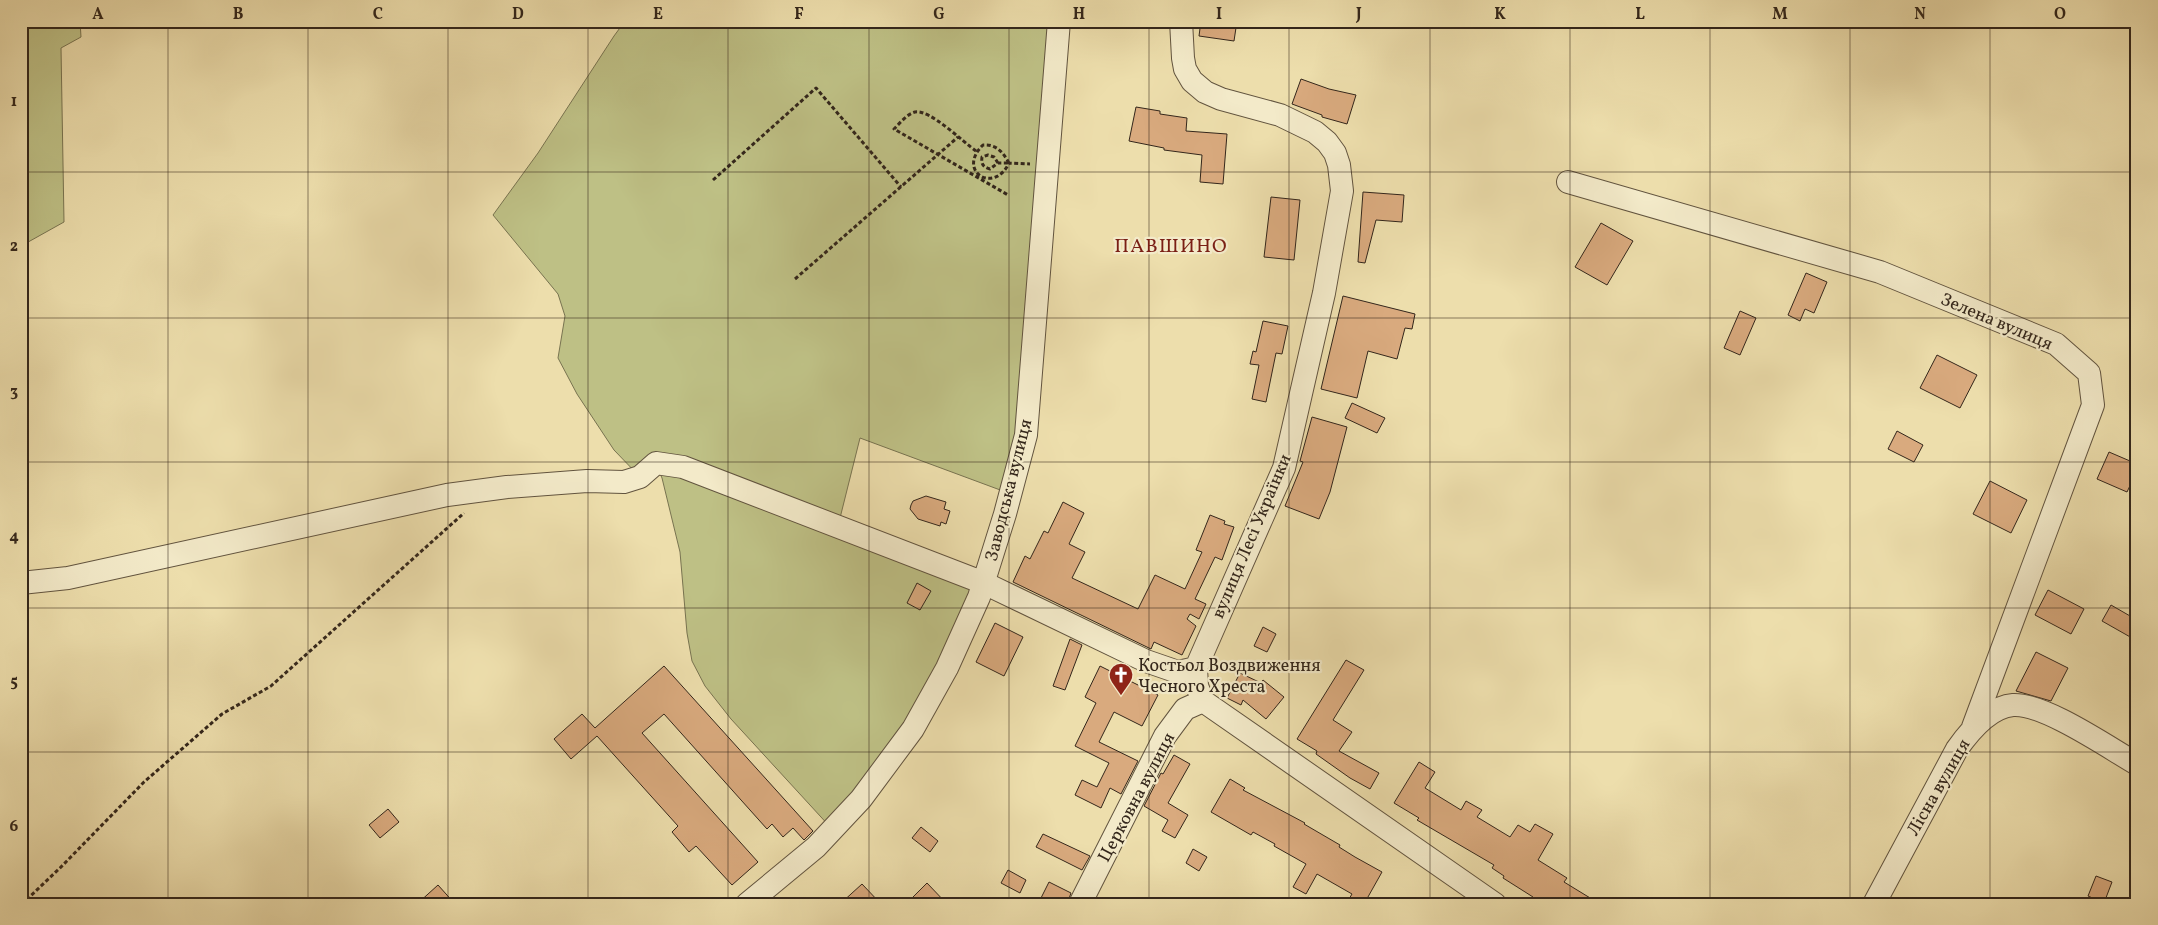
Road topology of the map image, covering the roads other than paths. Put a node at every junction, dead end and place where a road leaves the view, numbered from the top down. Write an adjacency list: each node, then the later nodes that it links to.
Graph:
1 (1059, 21): 5 (street, Заводська вулиця)
2 (1181, 21): 6 (street, вулиця Лесі Українки)
3 (1568, 182): 8 (street, Зелена вулиця)
4 (21, 583): 5 (street)
5 (984, 583): 6 (street); 10 (street, Заводська вулиця)
6 (1196, 668): 7 (street)
7 (1203, 701): 11 (street, Церковна вулиця); 12 (street)
8 (1973, 727): 9 (street, Лісна вулиця); 13 (street, Лісна вулиця)
9 (2137, 764)
10 (747, 904)
11 (1080, 904)
12 (1495, 904)
13 (1874, 904)

